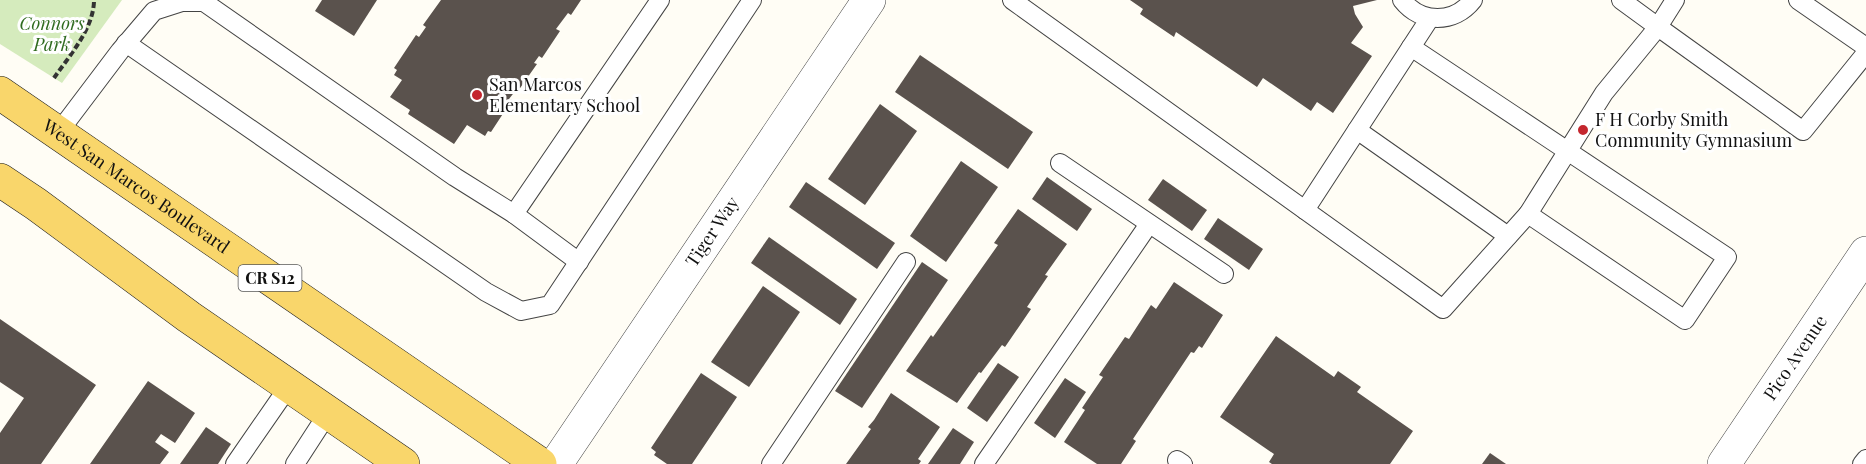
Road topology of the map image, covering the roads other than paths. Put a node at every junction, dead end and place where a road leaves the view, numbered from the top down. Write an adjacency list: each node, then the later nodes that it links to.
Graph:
1 (660, 0): 23 (lane)
2 (752, 0): 27 (lane)
3 (869, 0): 38 (street, Tiger Way)
4 (1012, 0): 22 (lane)
5 (1402, 0): 10 (lane)
6 (1473, 0): 10 (lane)
7 (1621, 0): 11 (lane)
8 (1675, 0): 11 (lane)
9 (1797, 0): 14 (lane)
10 (1430, 18): 13 (lane)
11 (1658, 27): 15 (lane); 19 (lane)
12 (126, 44): 18 (lane); 23 (lane); 27 (lane)
13 (1411, 47): 17 (lane); 19 (lane)
14 (1866, 47)
15 (1866, 53)
16 (0, 93): 18 (main road, West San Marcos Boulevard / CR S12)
17 (1358, 130): 22 (lane); 26 (lane)
18 (58, 133): 37 (main road, West San Marcos Boulevard / CR S12)
19 (1568, 152): 24 (lane); 24 (lane)
20 (1060, 163): 25 (lane)
21 (0, 180): 31 (main road)
22 (1305, 210): 26 (lane)
23 (514, 214): 27 (lane)
24 (1528, 214): 26 (lane)
25 (1149, 224): 30 (lane); 40 (lane)
26 (1508, 236)
27 (579, 262)
28 (906, 262): 39 (lane)
29 (1863, 264): 41 (street, Pico Avenue)
30 (1224, 274)
31 (289, 386): 32 (main road); 34 (lane)
32 (328, 413): 35 (lane); 36 (main road)
33 (1866, 459): 42 (lane)
34 (234, 464)
35 (295, 464)
36 (404, 464)
37 (540, 464)
38 (556, 464)
39 (771, 464)
40 (984, 464)
41 (1724, 464)
42 (1862, 464)

